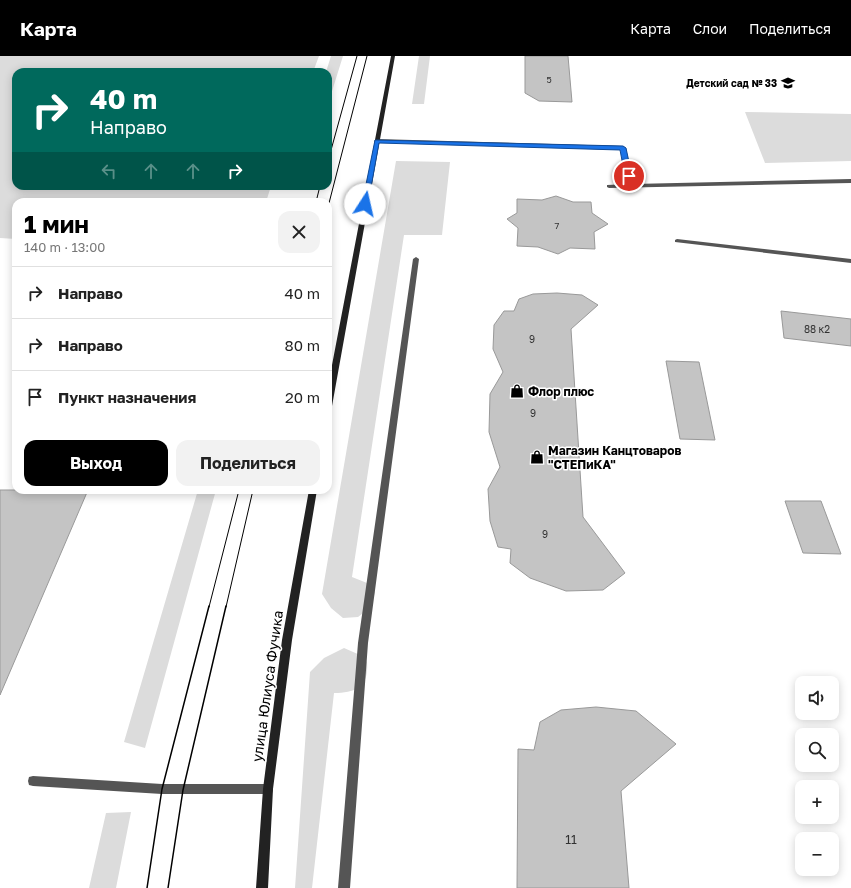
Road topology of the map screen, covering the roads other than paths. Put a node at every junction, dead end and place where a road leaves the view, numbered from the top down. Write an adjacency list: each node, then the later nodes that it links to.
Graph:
1 (393, 56): 2 (street)
2 (377, 141): 5 (lane); 9 (street)
3 (851, 181): 5 (lane)
4 (609, 186): 5 (lane)
5 (631, 186)
6 (677, 242): 8 (lane)
7 (416, 259): 14 (lane)
8 (851, 261)
9 (332, 384)
10 (312, 494): 12 (street, улица Юлиуса Фучика)
11 (33, 781): 12 (lane)
12 (268, 789): 13 (street, улица Юлиуса Фучика)
13 (262, 888)
14 (344, 888)

